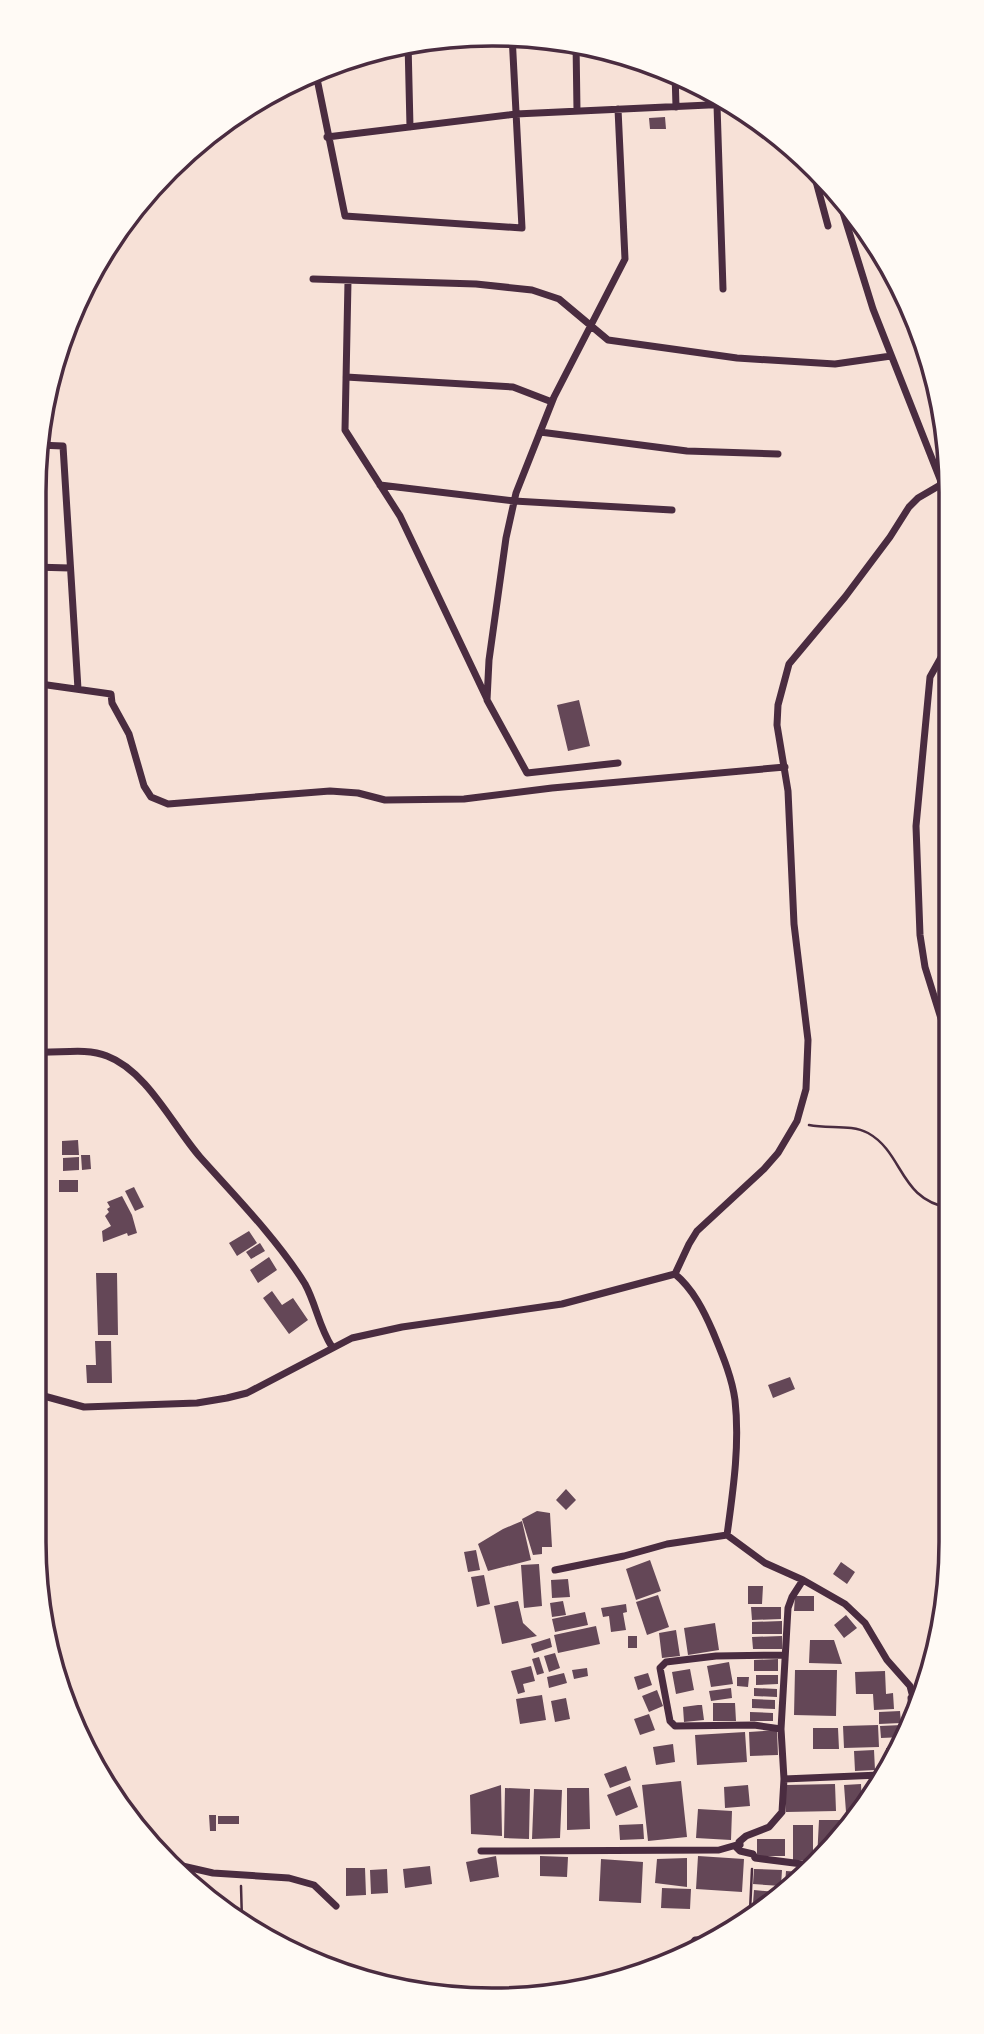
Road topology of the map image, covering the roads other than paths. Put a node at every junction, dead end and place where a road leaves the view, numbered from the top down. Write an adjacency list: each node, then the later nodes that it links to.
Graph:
1 (513, 46): 11 (street)
2 (408, 53): 12 (street)
3 (576, 54): 10 (street)
4 (317, 81): 13 (street)
5 (675, 85): 8 (street)
6 (715, 105): 8 (street)
7 (717, 106): 19 (street)
8 (676, 107): 9 (street)
9 (618, 109): 10 (street); 20 (street)
10 (577, 111): 11 (street)
11 (516, 114): 12 (street); 13 (street)
12 (410, 127): 13 (street)
13 (327, 137)
14 (817, 186): 16 (street)
15 (845, 219): 21 (street)
16 (828, 226)
17 (313, 279): 18 (street)
18 (348, 281): 20 (street); 22 (street)
19 (723, 289)
20 (590, 326): 21 (street); 23 (street)
21 (891, 356): 27 (street)
22 (346, 377): 23 (street); 28 (street)
23 (552, 402): 24 (street)
24 (540, 432): 26 (street); 30 (street)
25 (48, 445): 33 (street)
26 (778, 454)
27 (938, 475)
28 (380, 485): 30 (street); 37 (street)
29 (939, 486): 39 (street)
30 (514, 501): 31 (street); 37 (street)
31 (672, 510)
32 (46, 567): 33 (street)
33 (70, 568): 36 (street)
34 (939, 660): 40 (street)
35 (46, 685): 36 (street)
36 (78, 689): 39 (street)
37 (487, 700): 38 (street)
38 (618, 763)
39 (785, 767): 42 (street)
40 (939, 1012)
41 (46, 1053): 43 (street)
42 (675, 1274): 43 (street); 45 (street)
43 (332, 1347): 44 (street)
44 (46, 1397)
45 (727, 1535): 46 (street); 47 (street)
46 (555, 1570)
47 (803, 1580): 48 (street); 49 (street)
48 (784, 1655): 52 (street); 52 (street)
49 (910, 1686): 50 (street); 51 (street)
50 (912, 1694)
51 (911, 1697)
52 (781, 1728): 54 (street)
53 (872, 1775): 54 (street)
54 (784, 1779): 55 (street)
55 (740, 1844): 56 (street); 57 (street)
56 (481, 1851)
57 (801, 1864)
58 (186, 1867): 59 (street)
59 (336, 1906)

